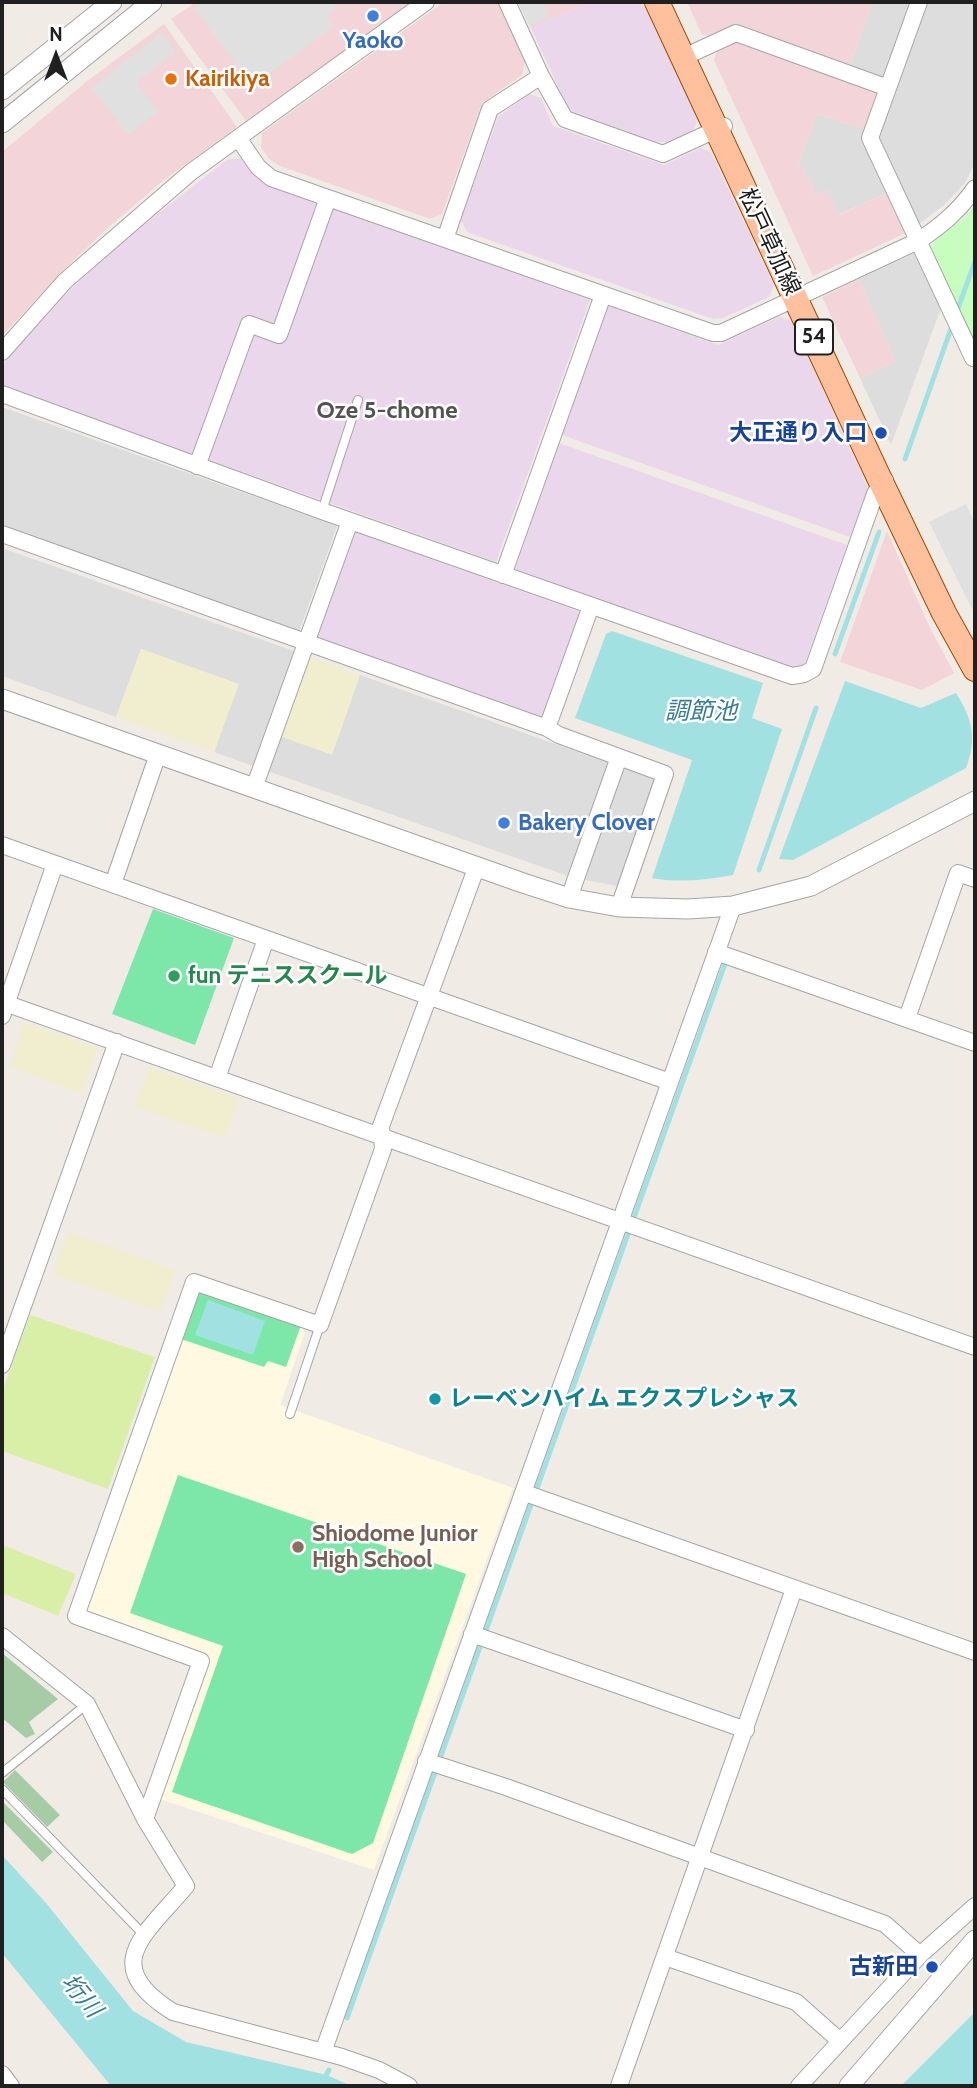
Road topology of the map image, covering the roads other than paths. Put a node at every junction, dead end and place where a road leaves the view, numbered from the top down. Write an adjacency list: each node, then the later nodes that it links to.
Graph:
1 (114, 2): 8 (street); 12 (street)
2 (426, 2): 15 (street)
3 (508, 2): 10 (street)
4 (657, 2): 9 (main road, 松戸草加線 / 54)
5 (670, 2): 9 (main road, 松戸草加線 / 54)
6 (919, 2): 11 (street)
7 (147, 3): 8 (street)
8 (130, 19): 13 (street)
9 (688, 55): 11 (street); 14 (main road, 松戸草加線 / 54)
10 (541, 76): 14 (street); 18 (street)
11 (888, 88): 19 (street)
12 (2, 90)
13 (2, 123)
14 (720, 127): 21 (main road, 松戸草加線 / 54)
15 (238, 138): 17 (street); 22 (street)
16 (975, 188): 19 (street)
17 (328, 198): 18 (street); 26 (street)
18 (445, 239): 20 (street)
19 (918, 241): 21 (street); 23 (street)
20 (603, 295): 21 (street); 31 (street)
21 (800, 296): 27 (main road, 松戸草加線 / 54)
22 (2, 352)
23 (974, 359)
24 (2, 394): 26 (street)
25 (358, 400): 28 (lane)
26 (197, 466): 28 (street)
27 (886, 480): 32 (street); 34 (main road, 松戸草加線 / 54); 35 (main road, 松戸草加線 / 54)
28 (322, 511): 29 (street)
29 (350, 521): 31 (street); 33 (street)
30 (2, 534): 33 (street)
31 (503, 575): 32 (street)
32 (591, 606): 37 (street)
33 (306, 642): 37 (street); 40 (street)
34 (975, 648)
35 (975, 669)
36 (2, 699): 38 (street)
37 (547, 728): 39 (street)
38 (158, 754): 40 (street); 46 (street)
39 (619, 757): 47 (street); 48 (street)
40 (254, 788): 44 (street)
41 (975, 801): 49 (street)
42 (2, 845): 43 (street)
43 (55, 864): 46 (street); 53 (street)
44 (477, 866): 47 (street); 52 (street)
45 (975, 879): 54 (street)
46 (113, 884): 50 (street)
47 (569, 898): 48 (street)
48 (619, 906): 49 (street)
49 (733, 906): 51 (street)
50 (266, 939): 52 (street); 57 (street)
51 (716, 951): 54 (street); 58 (street)
52 (429, 997): 58 (street); 59 (street)
53 (3, 1007): 55 (street)
54 (907, 1018): 56 (street)
55 (117, 1042): 57 (street); 63 (street)
56 (975, 1043)
57 (217, 1077): 59 (street)
58 (670, 1082): 60 (street)
59 (382, 1135): 60 (street); 61 (street)
60 (629, 1223): 62 (street); 65 (street)
61 (320, 1325): 64 (lane); 75 (street)
62 (975, 1347)
63 (2, 1365)
64 (290, 1414)
65 (525, 1493): 66 (street); 67 (street)
66 (794, 1589): 69 (street); 71 (street)
67 (472, 1634): 71 (street); 72 (street)
68 (2, 1636): 70 (street)
69 (975, 1652)
70 (88, 1703): 73 (lane); 75 (street)
71 (746, 1730): 76 (street)
72 (426, 1760): 76 (street); 83 (street)
73 (2, 1773)
74 (2, 1789): 78 (lane)
75 (145, 1819): 78 (street)
76 (699, 1858): 80 (street); 81 (street)
77 (975, 1906): 80 (street)
78 (145, 1936): 83 (street)
79 (975, 1940): 89 (street)
80 (920, 1955): 82 (street)
81 (665, 1957): 82 (street); 87 (street)
82 (840, 2041): 88 (street)
83 (323, 2052): 86 (street)
84 (2, 2074): 85 (street)
85 (12, 2086)
86 (409, 2086)
87 (619, 2086)
88 (799, 2086)
89 (849, 2086)

